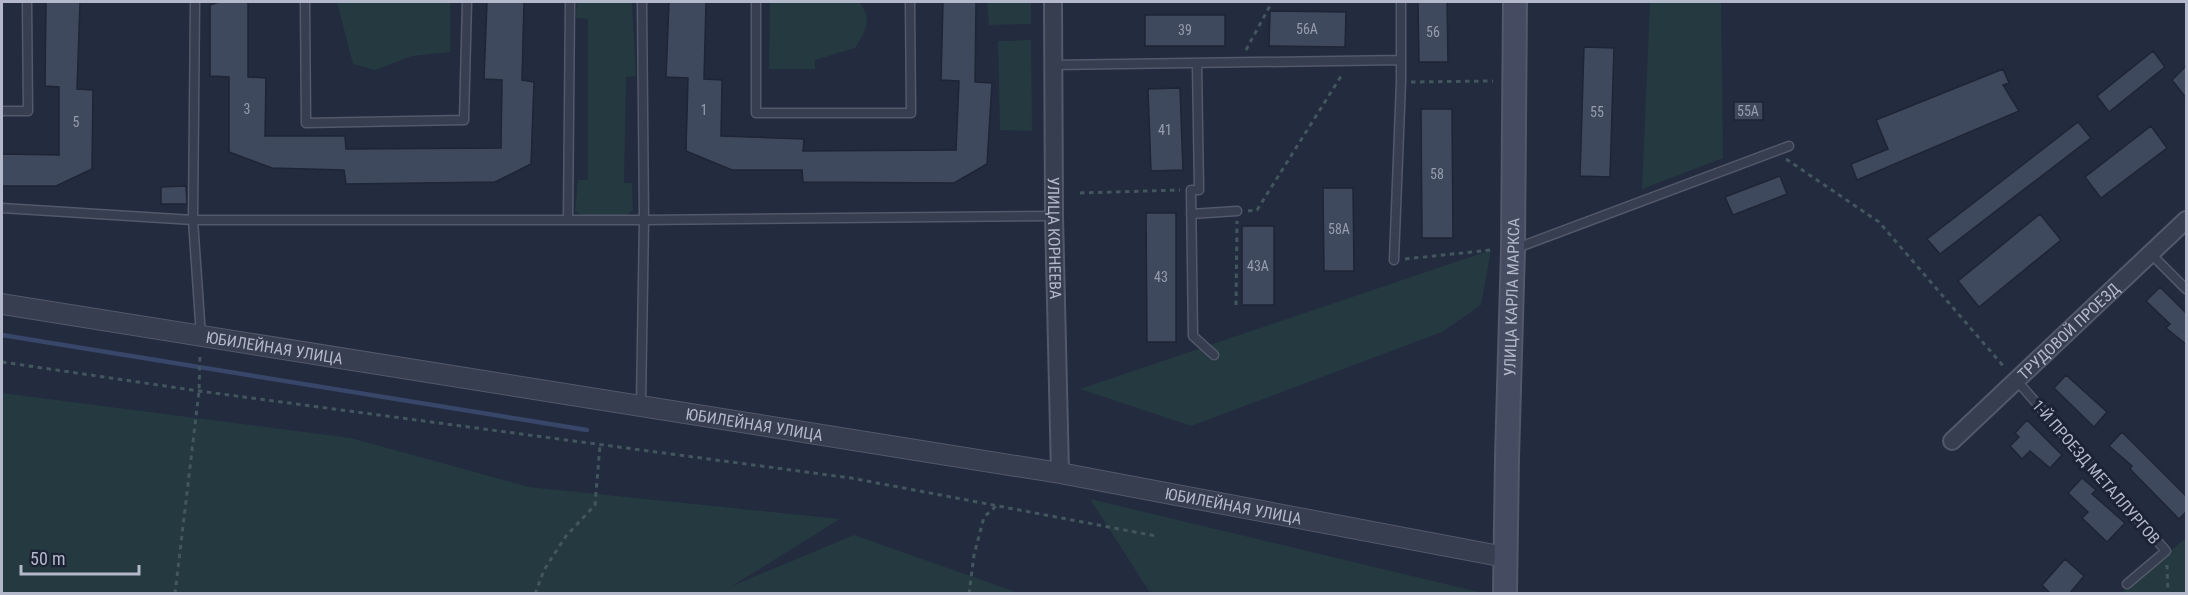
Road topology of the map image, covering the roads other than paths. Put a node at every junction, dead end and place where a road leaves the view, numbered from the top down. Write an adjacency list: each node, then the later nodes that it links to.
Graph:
1 (27, 2): 15 (lane)
2 (195, 2): 21 (lane)
3 (305, 2): 4 (lane)
4 (467, 2)
5 (570, 2): 22 (lane)
6 (642, 2): 23 (lane)
7 (756, 2): 8 (lane)
8 (910, 2)
9 (1053, 2): 14 (street, УЛИЦА КОРНЕЕВА)
10 (1401, 2): 12 (lane)
11 (1515, 2): 25 (main road, УЛИЦА КАРЛА МАРКСА)
12 (1401, 60): 13 (lane); 27 (lane)
13 (1197, 64): 14 (lane); 19 (lane)
14 (1053, 65): 20 (street, УЛИЦА КОРНЕЕВА)
15 (2, 111)
16 (1789, 146): 25 (lane)
17 (2, 208): 21 (lane)
18 (1237, 211): 19 (lane)
19 (1191, 214): 31 (lane)
20 (1054, 216): 23 (lane); 35 (street, УЛИЦА КОРНЕЕВА)
21 (193, 220): 22 (lane); 30 (lane)
22 (568, 220): 23 (lane)
23 (644, 220): 33 (lane)
24 (2187, 220): 26 (street, ТРУДОВОЙ ПРОЕЗД)
25 (1514, 249): 36 (main road, УЛИЦА КАРЛА МАРКСА)
26 (2151, 254): 28 (lane); 32 (street, ТРУДОВОЙ ПРОЕЗД)
27 (1394, 260)
28 (2187, 289)
29 (2, 304): 30 (street, ЮБИЛЕЙНАЯ УЛИЦА)
30 (201, 336): 33 (street, ЮБИЛЕЙНАЯ УЛИЦА)
31 (1214, 354)
32 (2018, 382): 34 (street, ТРУДОВОЙ ПРОЕЗД); 37 (lane, 1-Й ПРОЕЗД МЕТАЛЛУРГОВ)
33 (641, 404): 35 (street, ЮБИЛЕЙНАЯ УЛИЦА)
34 (1952, 441)
35 (1060, 473): 36 (street, ЮБИЛЕЙНАЯ УЛИЦА)
36 (1505, 557): 38 (main road, УЛИЦА КАРЛА МАРКСА)
37 (2127, 584)
38 (1505, 594)

